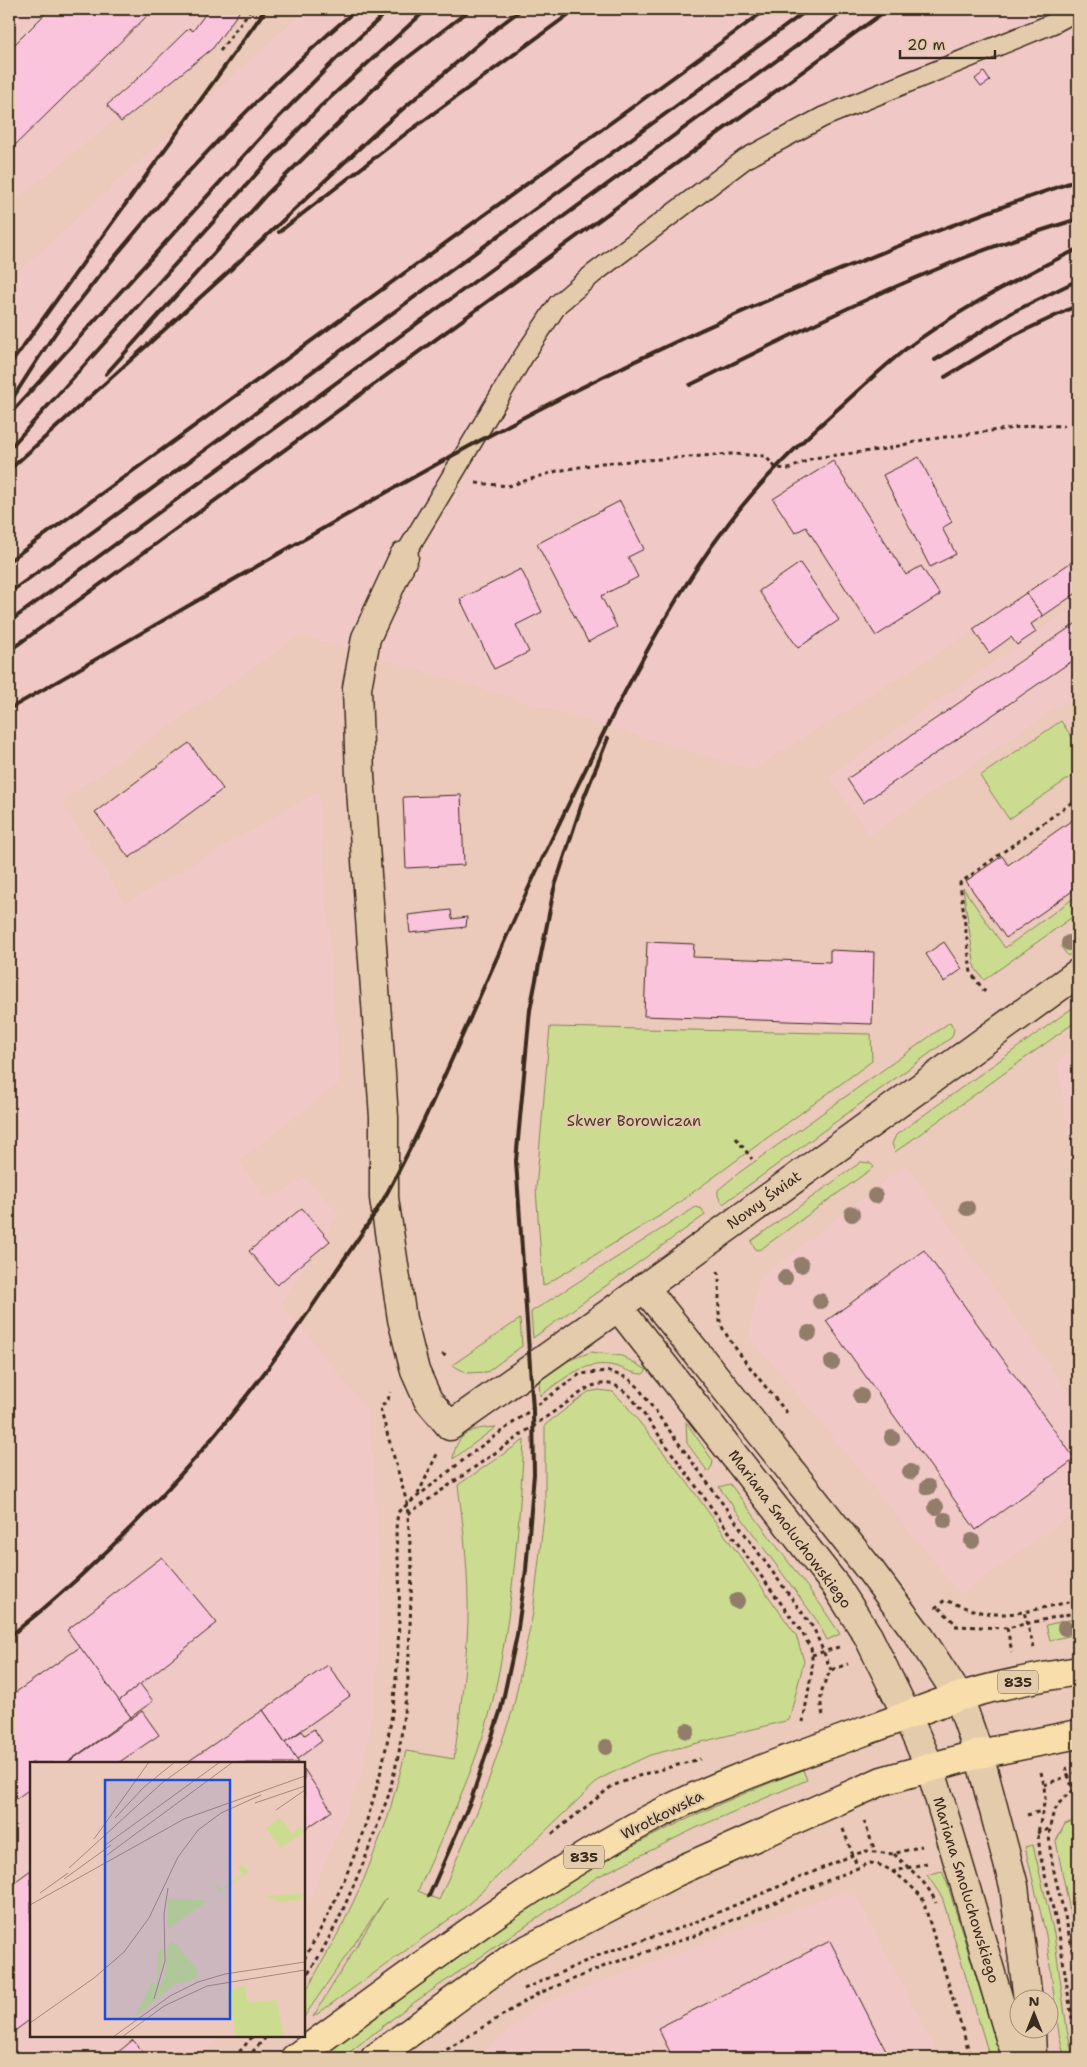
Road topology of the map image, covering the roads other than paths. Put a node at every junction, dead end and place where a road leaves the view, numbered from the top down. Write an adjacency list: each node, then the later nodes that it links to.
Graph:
1 (1078, 10): 2 (lane)
2 (404, 556): 5 (street, Nowy Świat)
3 (1078, 973): 4 (street, Nowy Świat)
4 (644, 1288): 5 (street, Nowy Świat); 7 (street)
5 (618, 1306): 8 (street, Mariana Smoluchowskiego)
6 (1078, 1671): 7 (main road, 835)
7 (959, 1697): 8 (main road, Wrotkowska / 835); 10 (street)
8 (908, 1716): 11 (street, Mariana Smoluchowskiego); 14 (main road, Wrotkowska / 835)
9 (1078, 1734): 10 (main road)
10 (979, 1754): 11 (main road); 12 (street)
11 (930, 1767): 15 (main road); 16 (street, Mariana Smoluchowskiego)
12 (1027, 1990)
13 (1032, 2040): 17 (street)
14 (295, 2058)
15 (375, 2058)
16 (1018, 2058)
17 (1032, 2058)

